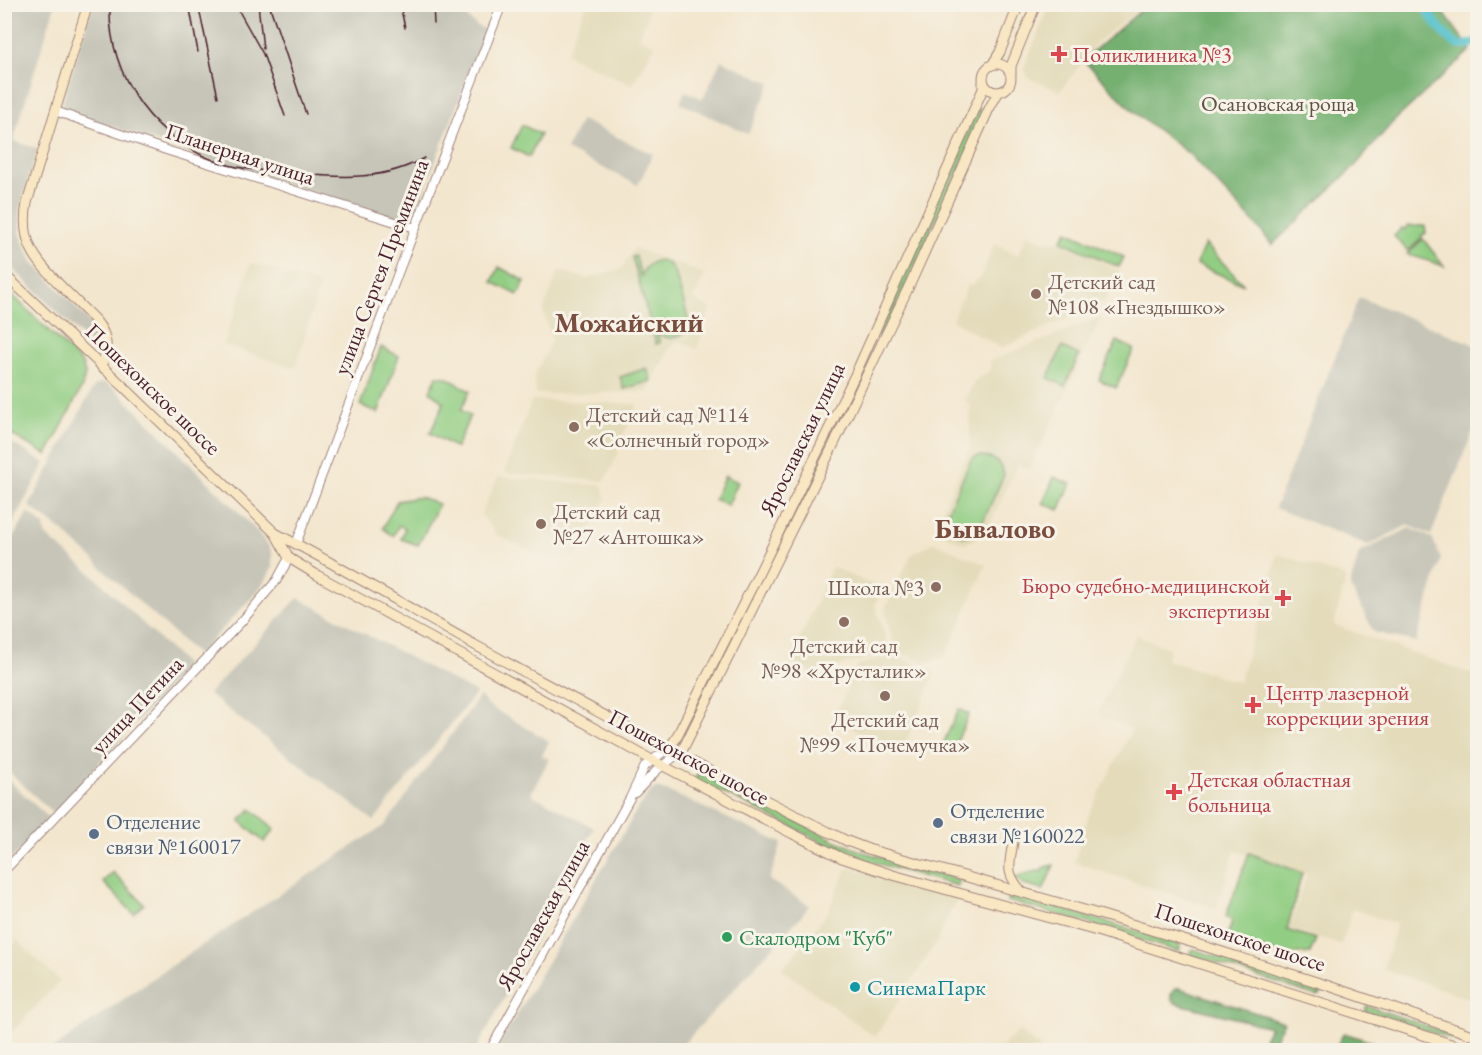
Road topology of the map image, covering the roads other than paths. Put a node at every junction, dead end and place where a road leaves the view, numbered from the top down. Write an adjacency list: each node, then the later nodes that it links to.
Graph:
1 (88, 4): 9 (main road)
2 (502, 4): 10 (street, улица Сергея Преминина)
3 (1019, 4): 5 (main road)
4 (1036, 4): 6 (main road)
5 (992, 65): 6 (main road); 7 (main road)
6 (1011, 74): 8 (main road)
7 (983, 82): 8 (main road); 18 (main road, Ярославская улица)
8 (998, 93): 19 (main road, Ярославская улица)
9 (55, 111): 10 (street, Планерная улица); 12 (main road)
10 (416, 228): 14 (street, улица Сергея Преминина)
11 (4, 274): 12 (main road, Пошехонское шоссе)
12 (102, 368): 13 (main road, Пошехонское шоссе)
13 (275, 533): 14 (main road, Пошехонское шоссе); 15 (main road, Пошехонское шоссе)
14 (296, 544): 15 (main road); 16 (main road, Пошехонское шоссе)
15 (289, 558): 17 (main road, Пошехонское шоссе); 30 (street, улица Петина)
16 (400, 603): 17 (main road); 20 (main road, Пошехонское шоссе)
17 (392, 616): 21 (main road, Пошехонское шоссе)
18 (737, 617): 19 (main road); 22 (main road, Ярославская улица)
19 (746, 622): 23 (main road, Ярославская улица)
20 (636, 732): 21 (main road); 22 (main road, Пошехонское шоссе)
21 (628, 746): 24 (main road, Пошехонское шоссе)
22 (667, 749): 23 (main road, Пошехонское шоссе); 24 (street, Ярославская улица)
23 (678, 754): 25 (street, Ярославская улица); 26 (main road, Пошехонское шоссе)
24 (652, 760): 25 (main road, Пошехонское шоссе); 28 (street, Ярославская улица)
25 (663, 765): 27 (main road, Пошехонское шоссе); 28 (street, Ярославская улица)
26 (699, 765): 27 (main road); 31 (main road, Пошехонское шоссе)
27 (690, 780): 34 (main road, Пошехонское шоссе)
28 (630, 798): 43 (street, Ярославская улица)
29 (1013, 842): 35 (main road)
30 (4, 871)
31 (957, 875): 32 (main road, Пошехонское шоссе); 34 (main road)
32 (988, 883): 33 (main road, Пошехонское шоссе); 36 (main road)
33 (1012, 890): 35 (main road, Пошехонское шоссе); 37 (main road)
34 (954, 892): 36 (main road, Пошехонское шоссе)
35 (1023, 893): 38 (main road, Пошехонское шоссе)
36 (982, 900): 37 (main road, Пошехонское шоссе)
37 (1010, 907): 39 (main road, Пошехонское шоссе)
38 (1190, 942): 39 (main road); 40 (main road, Пошехонское шоссе)
39 (1184, 959): 41 (main road, Пошехонское шоссе)
40 (1326, 985): 41 (main road); 42 (main road, Пошехонское шоссе)
41 (1321, 1002): 44 (main road, Пошехонское шоссе)
42 (1478, 1037)
43 (490, 1050)
44 (1470, 1050)

